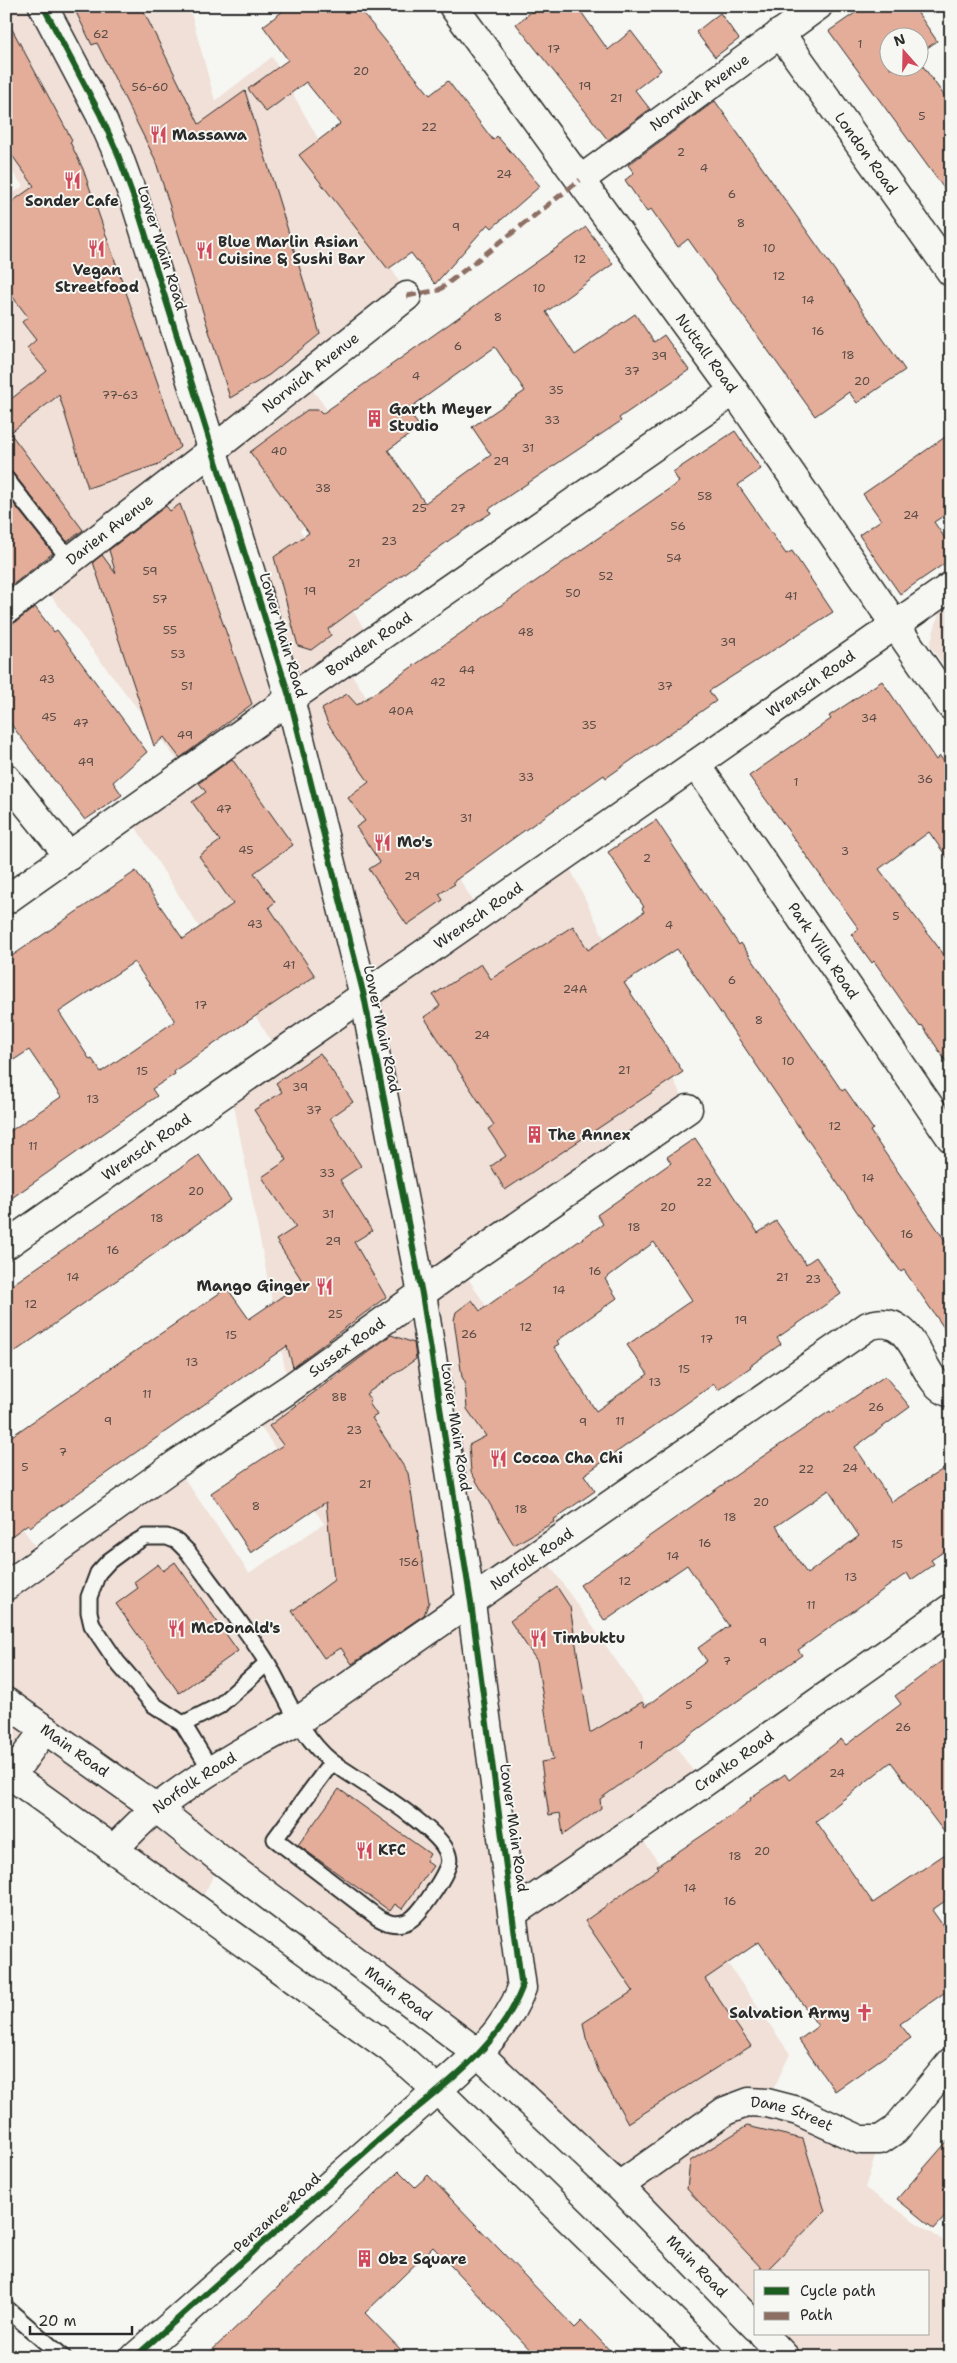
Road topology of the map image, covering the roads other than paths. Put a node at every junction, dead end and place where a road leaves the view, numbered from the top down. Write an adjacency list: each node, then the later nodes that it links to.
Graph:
1 (43, 6): 9 (street, Lower Main Road)
2 (453, 6): 5 (street, Nuttall Road)
3 (818, 6): 4 (street, Norwich Avenue)
4 (780, 33): 5 (street, Norwich Avenue); 6 (street, London Road)
5 (580, 180): 8 (street, Nuttall Road)
6 (951, 272)
7 (407, 296): 9 (street, Norwich Avenue)
8 (734, 391): 14 (street, Nuttall Road); 15 (street, Bowden Road)
9 (214, 450): 11 (street, Darien Avenue); 15 (street, Lower Main Road)
10 (6, 479): 11 (lane)
11 (70, 560): 13 (street, Darien Avenue)
12 (951, 586): 14 (street, Wrensch Road)
13 (6, 610)
14 (894, 625): 16 (street, Nuttall Road); 17 (street, Wrensch Road)
15 (290, 699): 19 (street, Bowden Road); 21 (street, Lower Main Road)
16 (951, 706)
17 (696, 764): 21 (street, Wrensch Road); 23 (street, Park Villa Road)
18 (6, 778): 19 (street)
19 (69, 856): 20 (street, Bowden Road)
20 (6, 900)
21 (364, 996): 24 (street, Wrensch Road); 25 (street, Lower Main Road)
22 (688, 1109): 25 (street, Sussex Road)
23 (951, 1138)
24 (6, 1245)
25 (422, 1294): 27 (street, Sussex Road); 28 (street, Lower Main Road)
26 (951, 1393): 28 (street, Norfolk Road)
27 (6, 1586)
28 (471, 1603): 32 (street, Norfolk Road); 40 (street, Lower Main Road)
29 (951, 1608): 40 (street, Cranko Road)
30 (267, 1663): 32 (lane); 33 (lane); 33 (lane)
31 (6, 1702): 34 (street, Main Road)
32 (298, 1721): 35 (lane); 36 (street, Norfolk Road)
33 (183, 1724): 36 (lane)
34 (45, 1729): 37 (street); 38 (street, Main Road)
35 (332, 1762): 35 (lane)
36 (211, 1770): 38 (street, Norfolk Road)
37 (9, 1774): 39 (street)
38 (156, 1808): 39 (street, Norfolk Road); 41 (street, Main Road)
39 (112, 1850): 43 (street)
40 (513, 1913): 41 (street, Lower Main Road)
41 (479, 2054): 43 (street, Lower Main Road); 44 (street, Main Road)
42 (951, 2062): 44 (street, Dane Street)
43 (437, 2090): 48 (street, Penzance Road); 49 (street)
44 (619, 2186): 46 (street, Main Road)
45 (6, 2308): 47 (lane)
46 (754, 2325)
47 (63, 2357)
48 (135, 2357)
49 (710, 2357)

